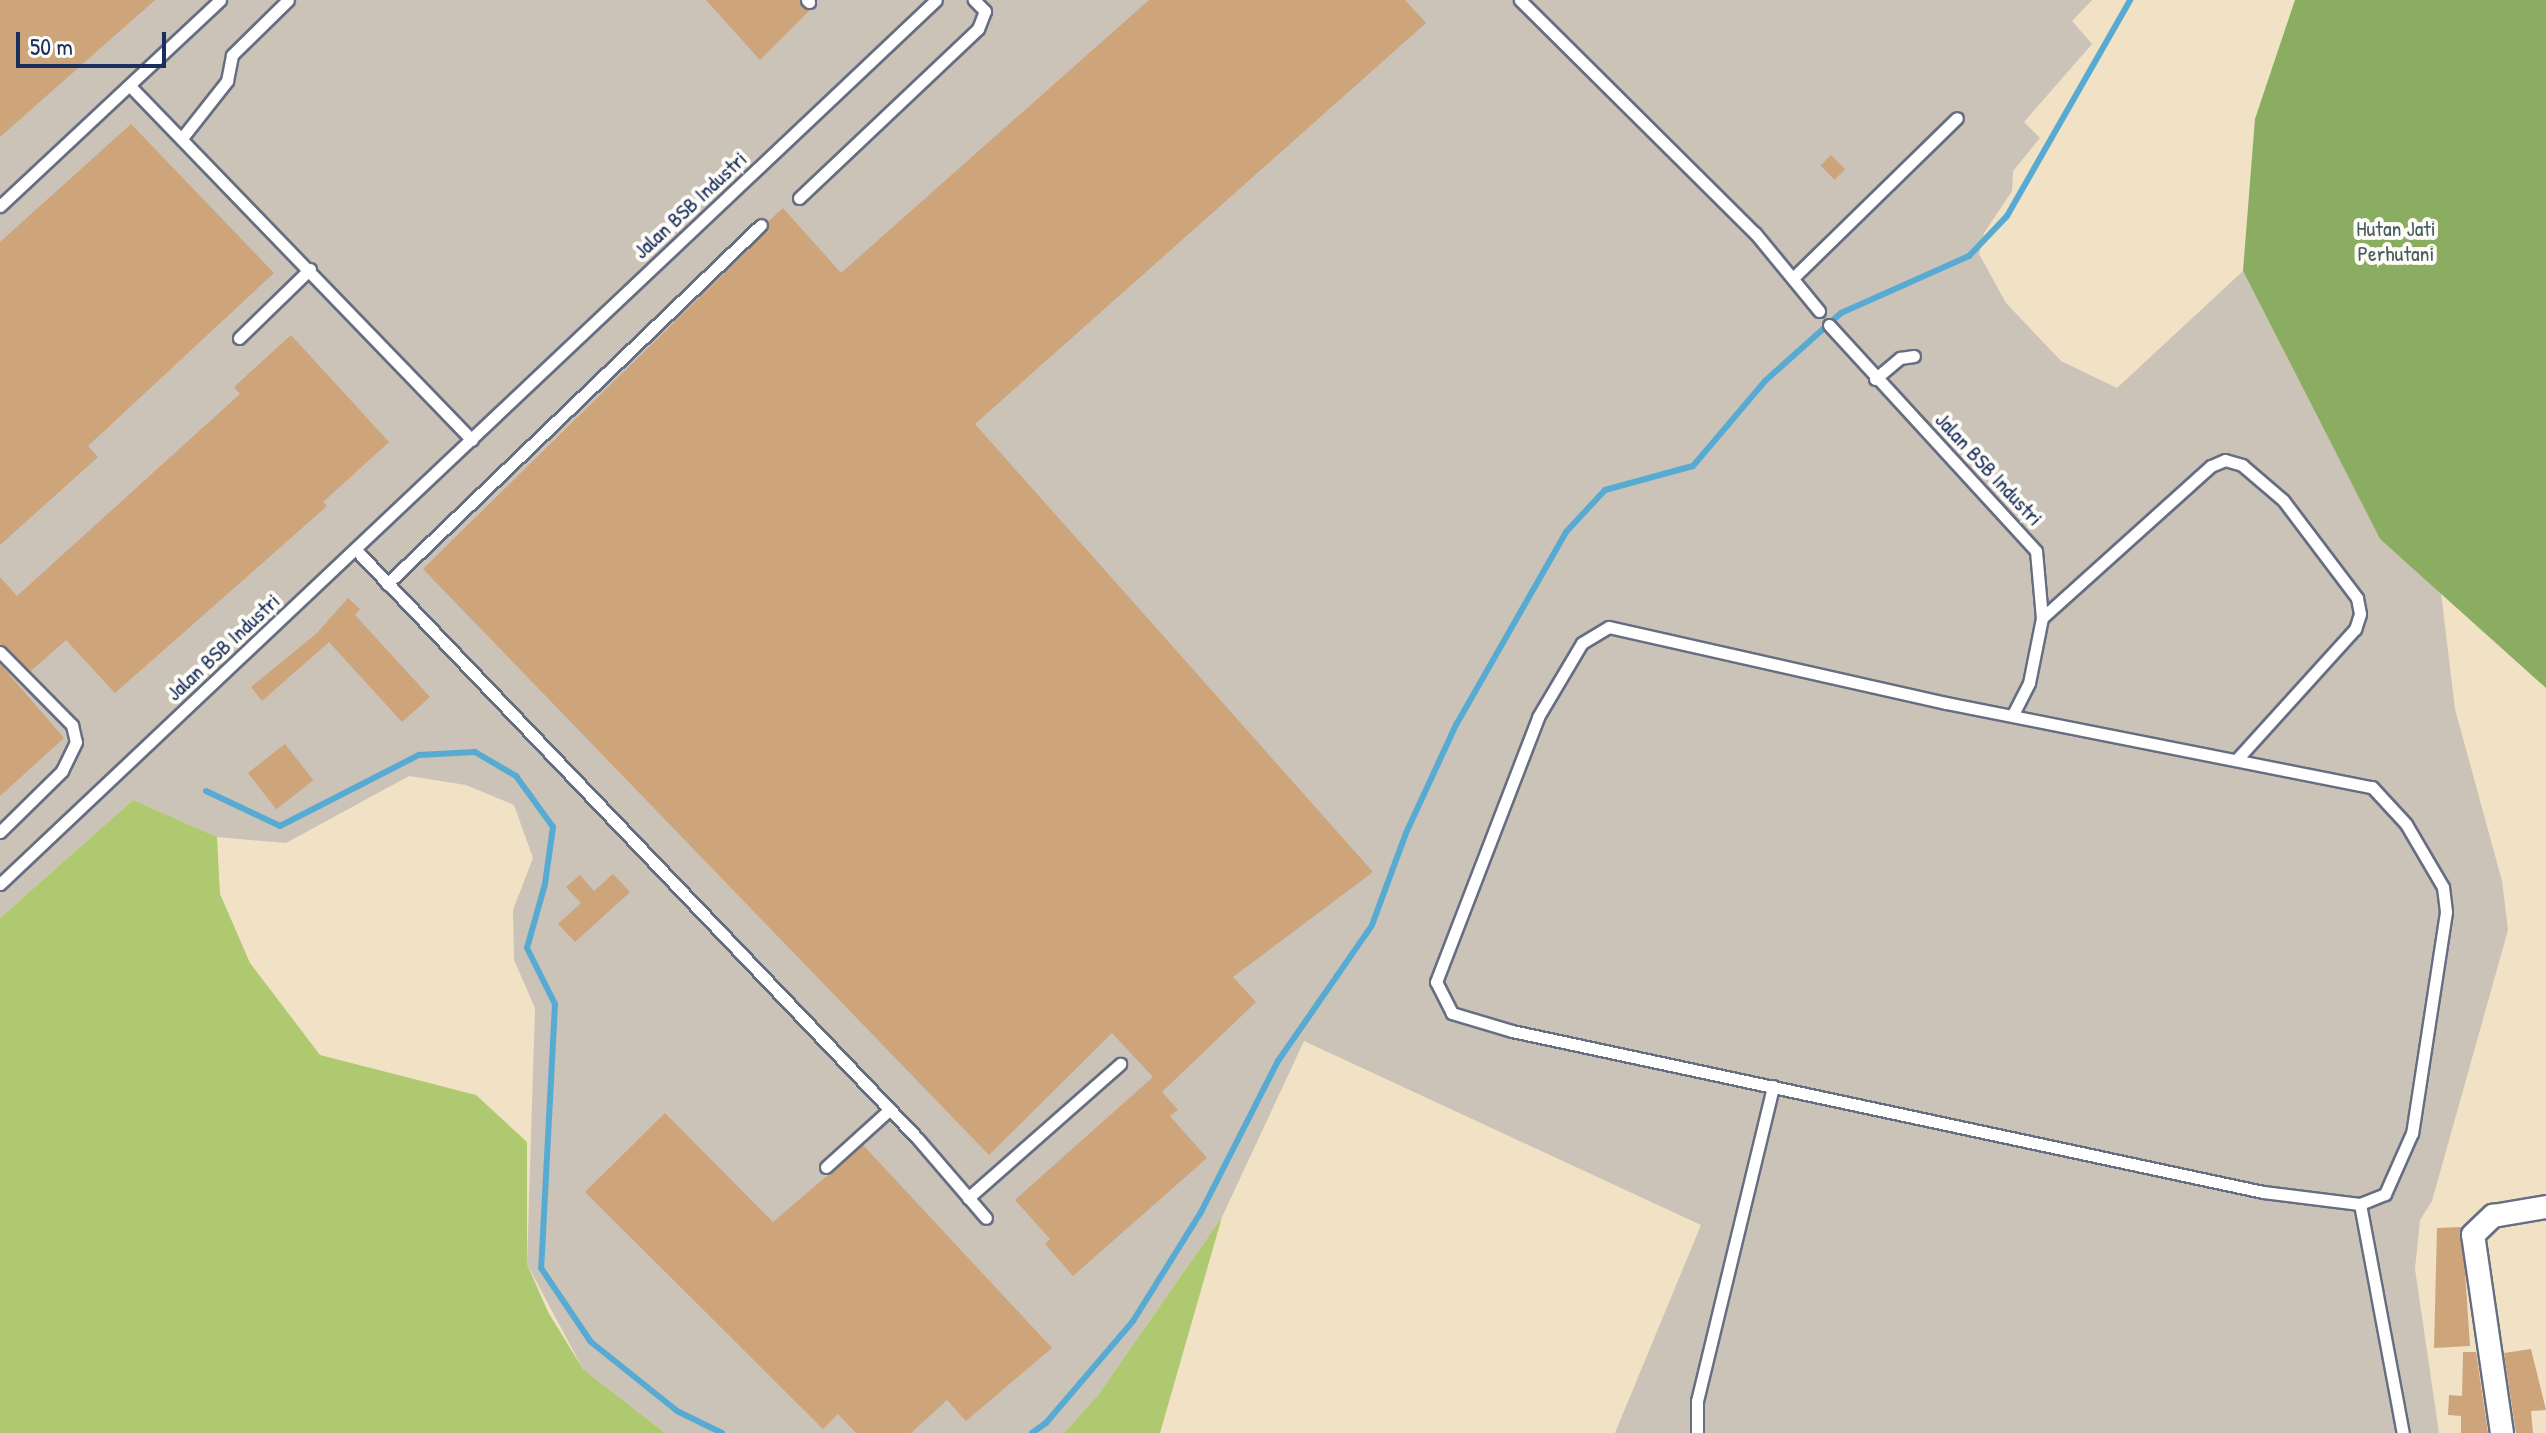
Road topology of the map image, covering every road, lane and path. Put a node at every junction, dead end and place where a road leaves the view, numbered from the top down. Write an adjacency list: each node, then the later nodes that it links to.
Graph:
1 (220, 0): 6 (lane)
2 (288, 0): 8 (lane)
3 (936, 0): 19 (lane, Jalan BSB Industri)
4 (974, 0): 9 (lane)
5 (1520, 0): 13 (lane)
6 (130, 86): 8 (lane); 10 (lane)
7 (1957, 118): 13 (lane)
8 (182, 138): 12 (lane)
9 (799, 198)
10 (0, 206)
11 (761, 225): 21 (lane)
12 (310, 269): 16 (lane); 19 (lane)
13 (1795, 276): 14 (lane)
14 (1819, 311)
15 (1829, 325): 18 (lane, Jalan BSB Industri)
16 (239, 338)
17 (1914, 356): 18 (lane)
18 (1875, 379): 22 (lane, Jalan BSB Industri)
19 (472, 440): 20 (lane, Jalan BSB Industri)
20 (356, 550): 21 (lane); 27 (lane, Jalan BSB Industri)
21 (387, 584): 30 (lane)
22 (2042, 618): 24 (lane, Jalan BSB Industri); 25 (lane)
23 (0, 652): 26 (lane)
24 (2013, 715): 25 (lane); 29 (lane)
25 (2238, 758): 33 (lane)
26 (0, 832)
27 (0, 884)
28 (1120, 1064): 32 (lane)
29 (1773, 1086): 33 (lane); 36 (lane)
30 (889, 1110): 31 (lane); 32 (lane)
31 (826, 1167)
32 (968, 1198): 35 (lane)
33 (2360, 1204): 37 (lane)
34 (2546, 1207): 38 (street)
35 (986, 1218)
36 (1697, 1433)
37 (2403, 1433)
38 (2502, 1433)

